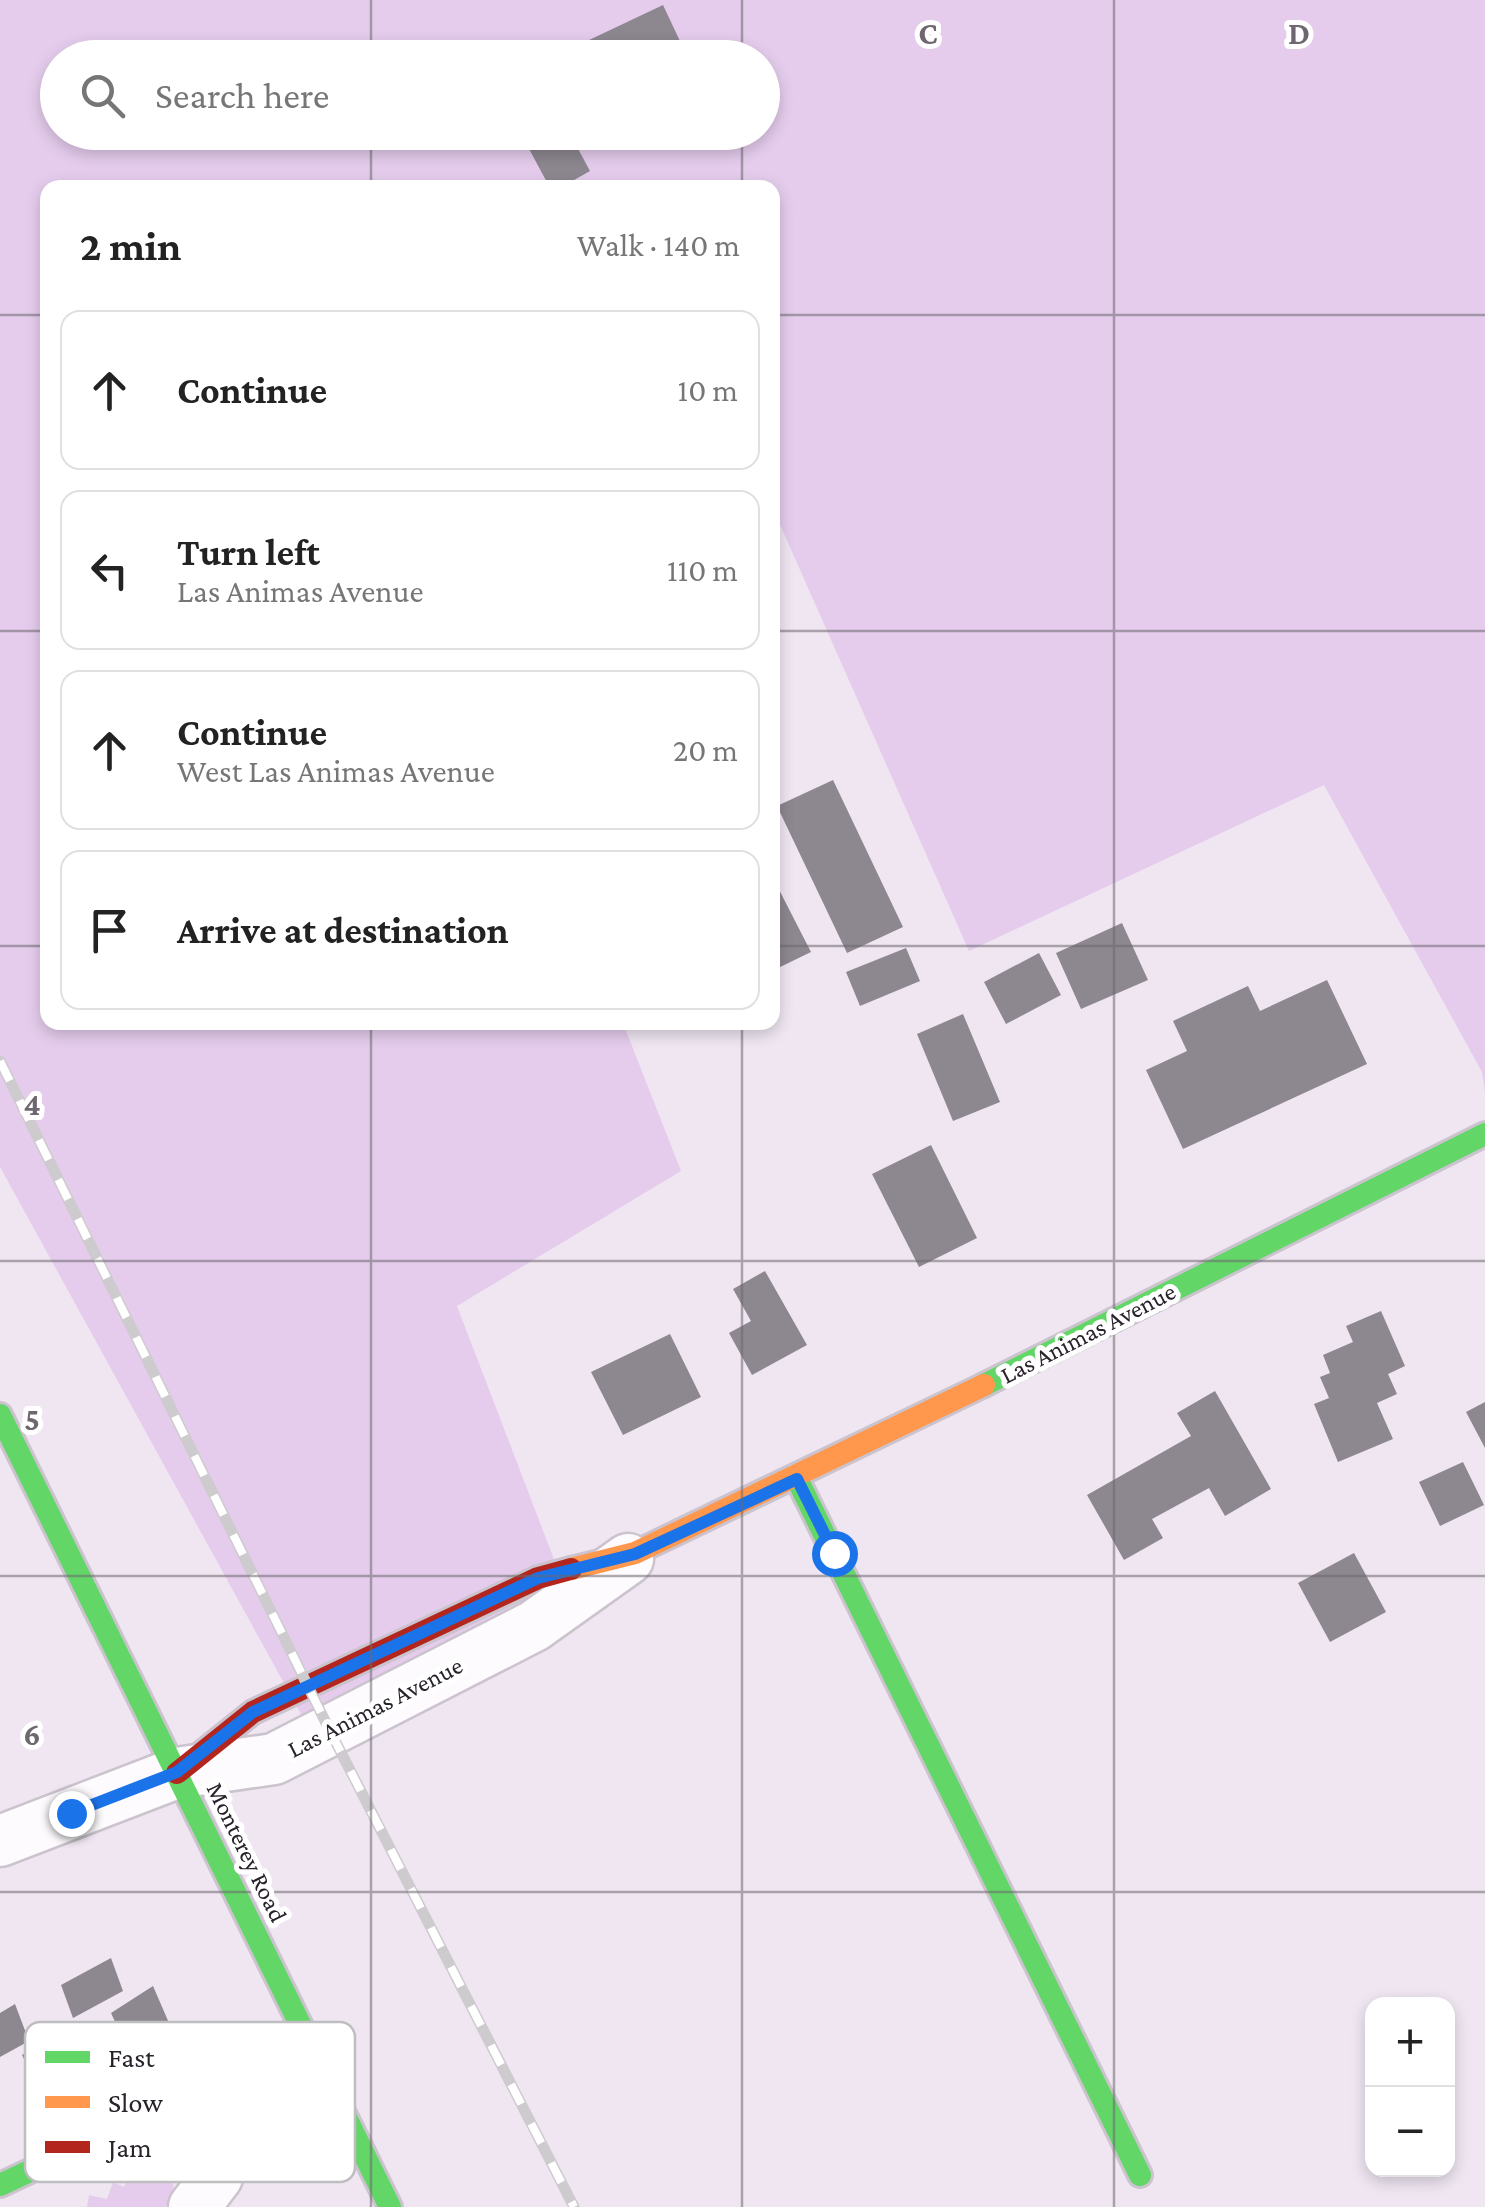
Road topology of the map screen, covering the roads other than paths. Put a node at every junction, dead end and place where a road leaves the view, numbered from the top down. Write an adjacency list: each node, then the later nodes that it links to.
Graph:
1 (1485, 1134): 3 (street, Las Animas Avenue)
2 (0, 1415): 5 (street, Monterey Road)
3 (797, 1479): 4 (street, Las Animas Avenue); 10 (street)
4 (635, 1554): 5 (street, Las Animas Avenue)
5 (177, 1772): 6 (street, Las Animas Avenue); 7 (street, Monterey Road)
6 (0, 1841)
7 (300, 2022)
8 (355, 2135): 14 (street, Monterey Road)
9 (25, 2173): 12 (street)
10 (1140, 2175)
11 (213, 2182): 13 (street)
12 (0, 2184)
13 (194, 2207)
14 (390, 2207)

